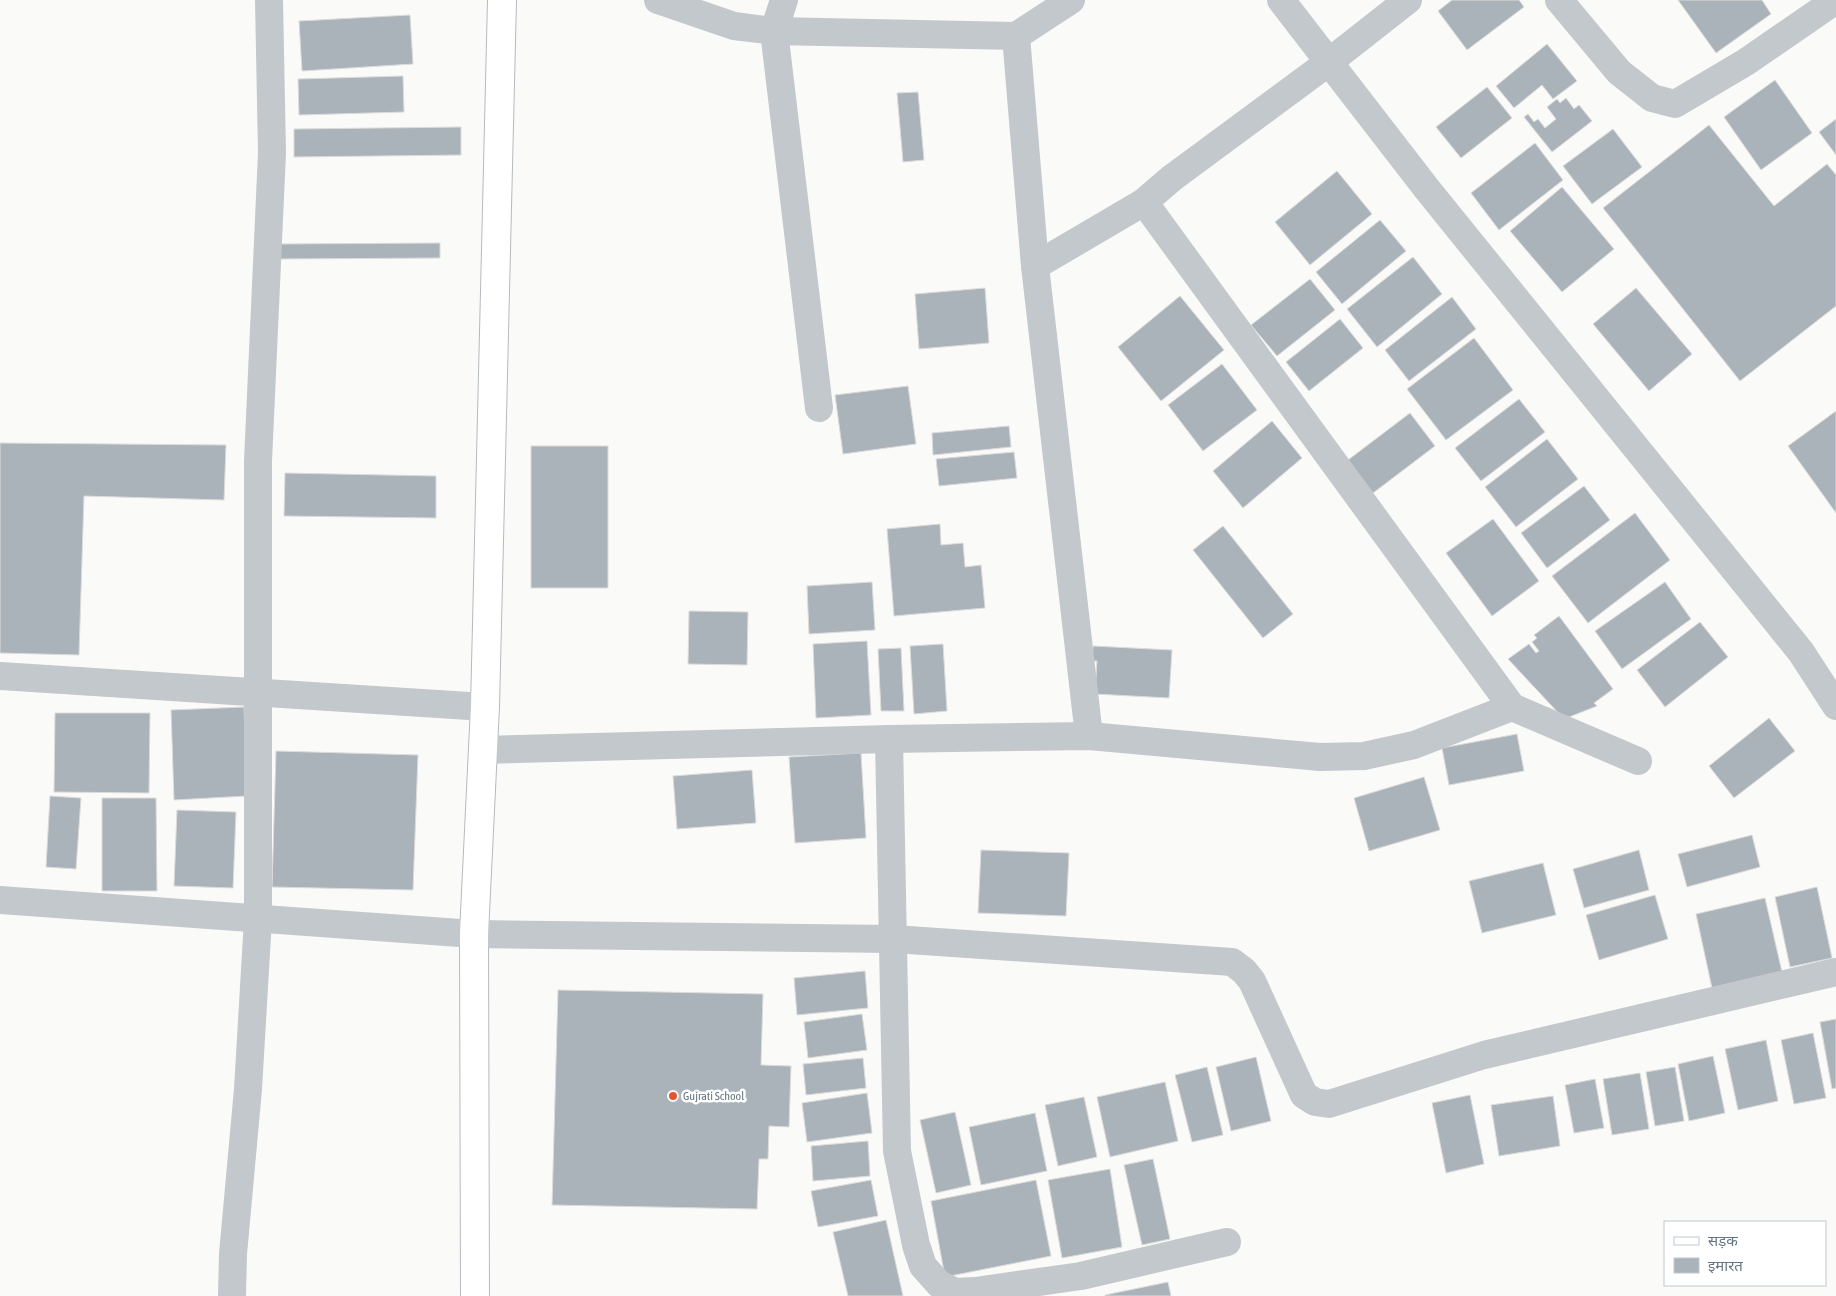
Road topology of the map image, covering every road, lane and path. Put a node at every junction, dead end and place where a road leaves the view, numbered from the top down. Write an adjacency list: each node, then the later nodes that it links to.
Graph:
1 (269, 0): 17 (street)
2 (502, 0): 19 (main road)
3 (658, 0): 10 (street)
4 (784, 0): 10 (street)
5 (1071, 0): 11 (street)
6 (1281, 0): 12 (street)
7 (1408, 0): 12 (street)
8 (1559, 0): 9 (street)
9 (1836, 0)
10 (774, 31): 11 (street); 15 (street)
11 (1016, 36): 14 (street)
12 (1329, 62): 13 (street); 18 (street)
13 (1144, 202): 14 (street); 20 (street)
14 (1035, 266): 21 (street)
15 (819, 408)
16 (0, 676): 17 (street)
17 (258, 692): 19 (street); 26 (street)
18 (1836, 706)
19 (485, 707): 23 (main road)
20 (1512, 707): 21 (street); 24 (street)
21 (1089, 736): 22 (street)
22 (889, 739): 23 (street); 28 (street)
23 (483, 750): 27 (main road)
24 (1638, 761)
25 (0, 900): 26 (street)
26 (258, 918): 27 (street); 32 (street)
27 (474, 934): 28 (street); 33 (main road)
28 (894, 939): 29 (street); 31 (street)
29 (1836, 972)
30 (1227, 1242): 31 (street)
31 (1083, 1286)
32 (232, 1296)
33 (474, 1296)

